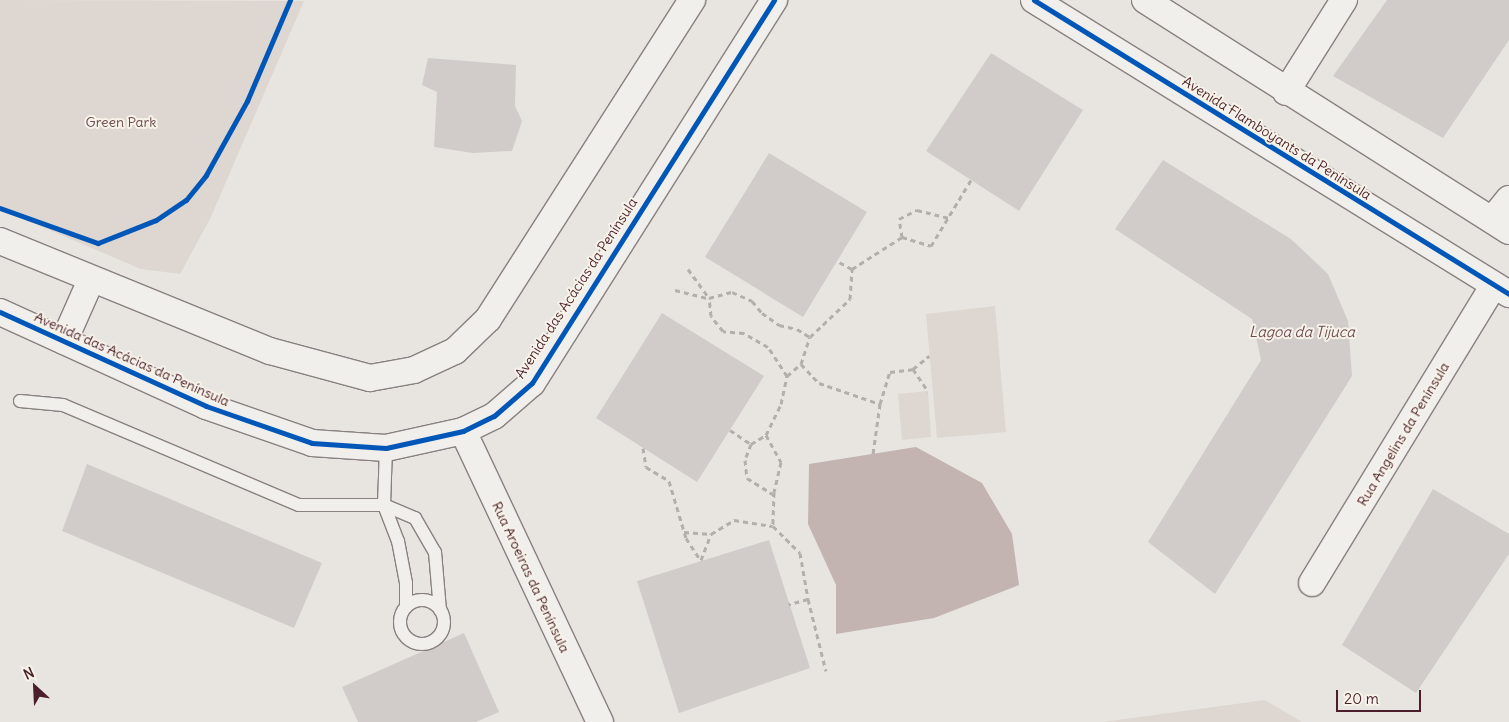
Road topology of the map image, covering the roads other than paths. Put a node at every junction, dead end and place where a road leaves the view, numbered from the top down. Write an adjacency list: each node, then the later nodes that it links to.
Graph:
1 (692, 0): 10 (street)
2 (774, 0): 15 (street, Avenida das Acácias da Península)
3 (1034, 0): 11 (street, Avenida Flamboyants da Península)
4 (1145, 0): 6 (street)
5 (1344, 0): 6 (street)
6 (1286, 92): 8 (street)
7 (1509, 199): 8 (street)
8 (1500, 225)
9 (0, 241): 10 (street)
10 (92, 280): 13 (street)
11 (1501, 289): 18 (street, Rua Angelins da Península)
12 (0, 312): 13 (street, Avenida das Acácias da Península)
13 (64, 341): 16 (street, Avenida das Acácias da Península)
14 (20, 400): 17 (lane)
15 (463, 431): 16 (street, Avenida das Acácias da Península); 21 (street, Rua Aroeiras da Península)
16 (386, 448): 17 (lane)
17 (384, 505): 19 (lane); 20 (lane)
18 (1312, 583)
19 (406, 607): 20 (lane); 20 (lane)
20 (440, 610)
21 (600, 722)

